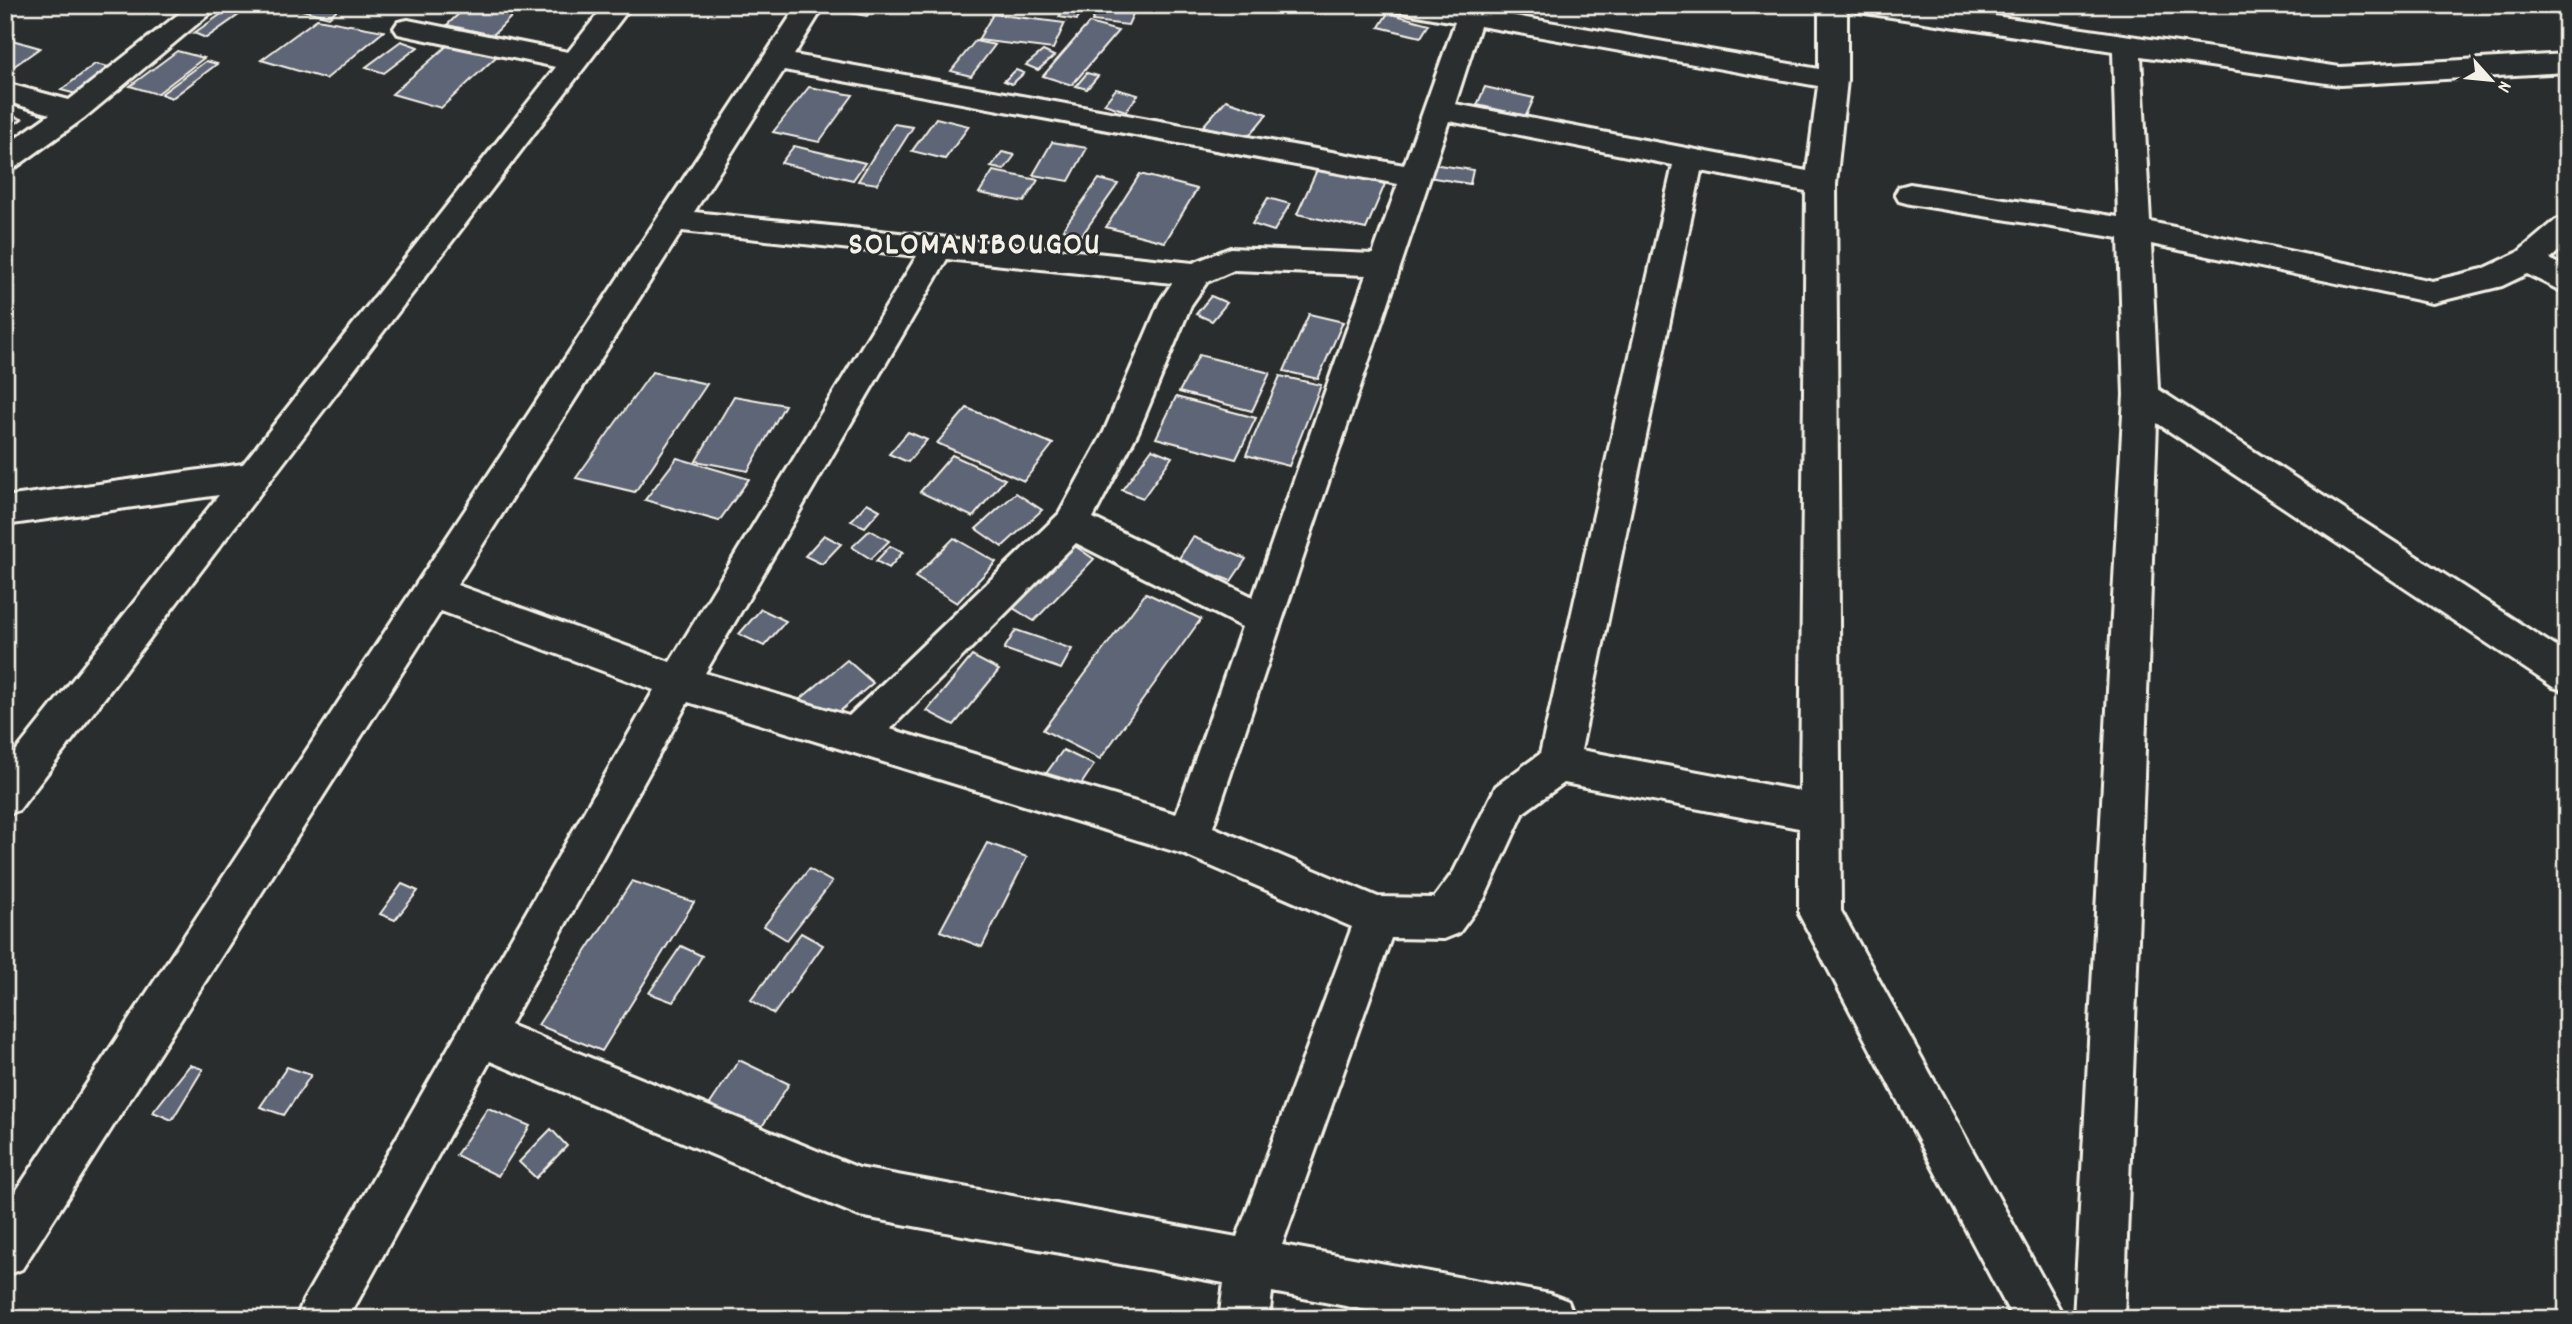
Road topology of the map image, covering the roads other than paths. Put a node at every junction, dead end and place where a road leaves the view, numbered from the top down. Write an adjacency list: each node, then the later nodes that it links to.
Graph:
1 (206, 5): 16 (street)
2 (619, 5): 11 (street)
3 (812, 5): 10 (street)
4 (1405, 5): 7 (street)
5 (1833, 5): 13 (street)
6 (1865, 5): 9 (street)
7 (1472, 11): 13 (street); 15 (street)
8 (408, 28): 11 (street)
9 (2127, 45): 12 (street); 24 (street)
10 (776, 60): 19 (street); 22 (street)
11 (575, 62): 31 (street)
12 (2567, 63)
13 (1833, 80): 20 (street)
14 (5, 92): 16 (street)
15 (1438, 110): 17 (street); 19 (street)
16 (74, 111): 18 (street)
17 (1689, 159): 20 (street); 39 (street)
18 (5, 160)
19 (1415, 177): 27 (street)
20 (1821, 184): 41 (street)
21 (1910, 194): 24 (street)
22 (673, 219): 25 (street); 34 (street)
23 (2567, 227): 26 (street)
24 (2134, 230): 26 (street); 30 (street)
25 (938, 247): 28 (street); 37 (street)
26 (2528, 261): 29 (street)
27 (1385, 265): 28 (street); 35 (street)
28 (1196, 274): 33 (street)
29 (2567, 283)
30 (2141, 395): 36 (street); 51 (street)
31 (254, 476): 32 (street); 40 (street)
32 (5, 511)
33 (1072, 524): 35 (street); 38 (street)
34 (433, 592): 37 (street); 45 (street)
35 (1264, 620): 42 (street)
36 (2567, 675)
37 (679, 682): 38 (street); 44 (street)
38 (857, 735): 42 (street)
39 (1558, 764): 41 (street); 43 (street)
40 (5, 797)
41 (1819, 813): 50 (street)
42 (1189, 837): 43 (street)
43 (1377, 917): 46 (street)
44 (481, 1035): 46 (street); 47 (street)
45 (5, 1252)
46 (1251, 1264): 48 (street); 49 (street)
47 (321, 1319)
48 (1244, 1319)
49 (1550, 1319)
50 (2040, 1319)
51 (2099, 1319)

